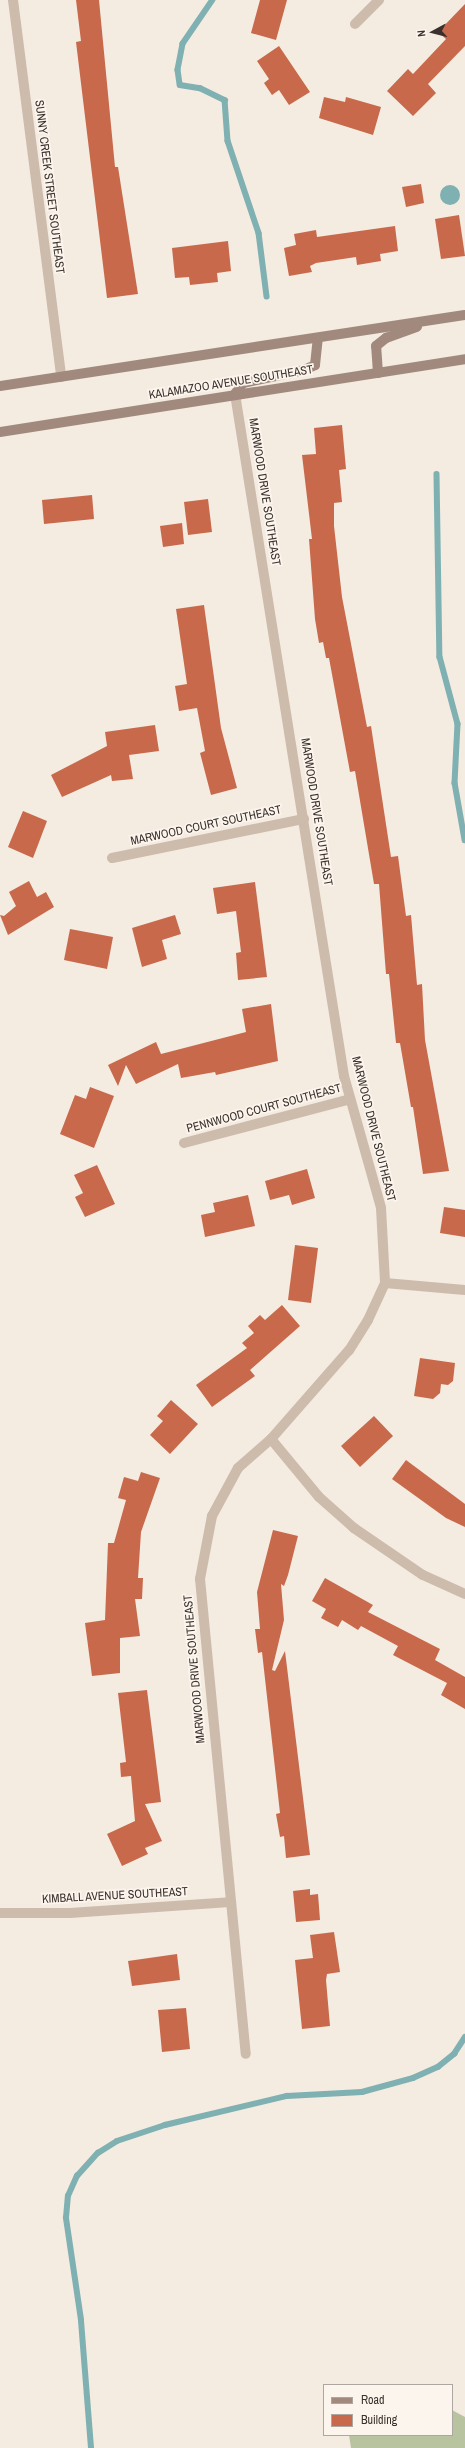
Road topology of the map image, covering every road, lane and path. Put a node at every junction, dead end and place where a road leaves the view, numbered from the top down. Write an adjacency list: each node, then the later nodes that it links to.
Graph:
1 (13, 0): 9 (street, SUNNY CREEK STREET SOUTHEAST)
2 (379, 0): 3 (street)
3 (355, 24)
4 (465, 315): 5 (main road)
5 (444, 318): 6 (main road); 8 (main road)
6 (318, 338): 9 (main road); 11 (main road)
7 (465, 359): 8 (main road, KALAMAZOO AVENUE SOUTHEAST)
8 (378, 373): 11 (main road, KALAMAZOO AVENUE SOUTHEAST)
9 (61, 377): 10 (main road)
10 (0, 386)
11 (236, 394): 12 (main road, KALAMAZOO AVENUE SOUTHEAST); 13 (street, MARWOOD DRIVE SOUTHEAST)
12 (0, 432)
13 (304, 819): 14 (street, MARWOOD COURT SOUTHEAST); 15 (street, MARWOOD DRIVE SOUTHEAST)
14 (112, 858)
15 (350, 1099): 16 (street, PENNWOOD COURT SOUTHEAST); 17 (street, MARWOOD DRIVE SOUTHEAST)
16 (184, 1143)
17 (385, 1283): 18 (street); 19 (street, MARWOOD DRIVE SOUTHEAST)
18 (465, 1290)
19 (271, 1440): 20 (street); 21 (street, MARWOOD DRIVE SOUTHEAST)
20 (465, 1594)
21 (230, 1902): 22 (street, KIMBALL AVENUE SOUTHEAST); 23 (street, MARWOOD DRIVE SOUTHEAST)
22 (0, 1913)
23 (246, 2054)

